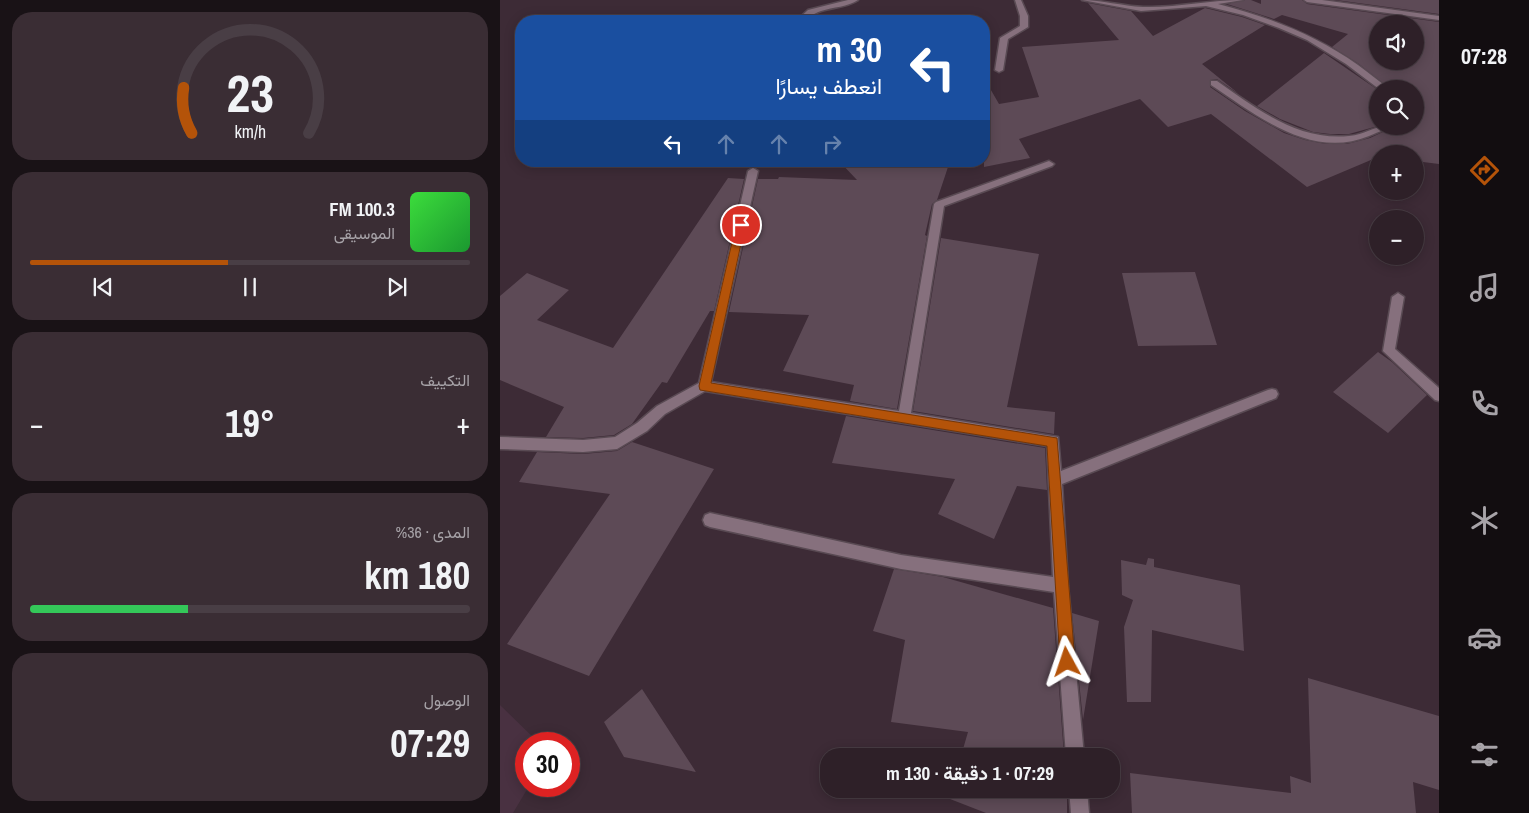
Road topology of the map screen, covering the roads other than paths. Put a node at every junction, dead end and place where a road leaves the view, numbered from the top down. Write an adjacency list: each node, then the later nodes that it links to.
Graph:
1 (855, 0): 7 (street)
2 (1018, 0): 9 (street)
3 (1085, 0): 6 (street)
4 (1240, 0): 6 (street)
5 (1307, 0): 8 (street)
6 (1208, 4): 10 (street)
7 (806, 15)
8 (1439, 18)
9 (999, 70)
10 (1373, 80)
11 (1214, 83): 12 (street)
12 (1369, 132)
13 (1049, 164): 19 (street)
14 (753, 171): 16 (street)
15 (1398, 297): 18 (street)
16 (704, 386): 19 (street); 20 (street)
17 (1272, 394): 21 (street)
18 (1439, 396)
19 (904, 418): 21 (street)
20 (500, 443)
21 (1055, 480): 23 (street)
22 (710, 520): 23 (street)
23 (1061, 586): 24 (street)
24 (1074, 748)
25 (1079, 798): 26 (street)
26 (1080, 813)

